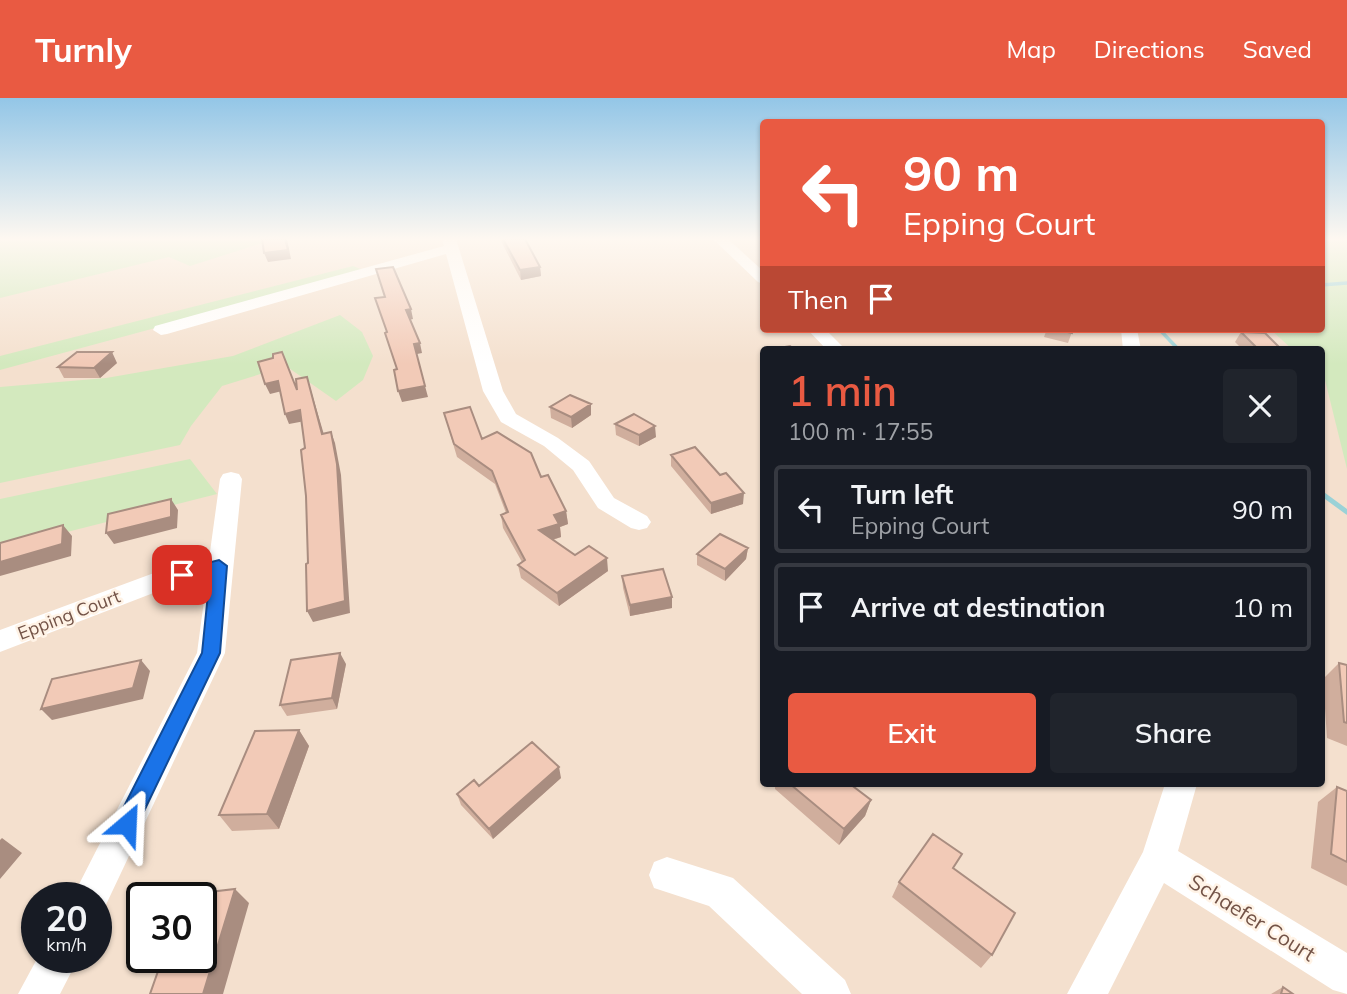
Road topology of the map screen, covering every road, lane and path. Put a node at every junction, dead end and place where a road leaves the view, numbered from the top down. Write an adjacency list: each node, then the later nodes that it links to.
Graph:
1 (326, 281): 3 (street)
2 (461, 281): 7 (street)
3 (161, 330)
4 (819, 333): 5 (street)
5 (833, 346)
6 (231, 480): 8 (street)
7 (639, 522)
8 (219, 566): 9 (street, Epping Court); 13 (street)
9 (0, 641)
10 (1180, 787): 11 (street)
11 (1158, 859): 15 (street, Schaefer Court); 18 (street)
12 (667, 875): 17 (street)
13 (98, 882)
14 (50, 973): 16 (street)
15 (1347, 976)
16 (38, 994)
17 (831, 994)
18 (1087, 994)

